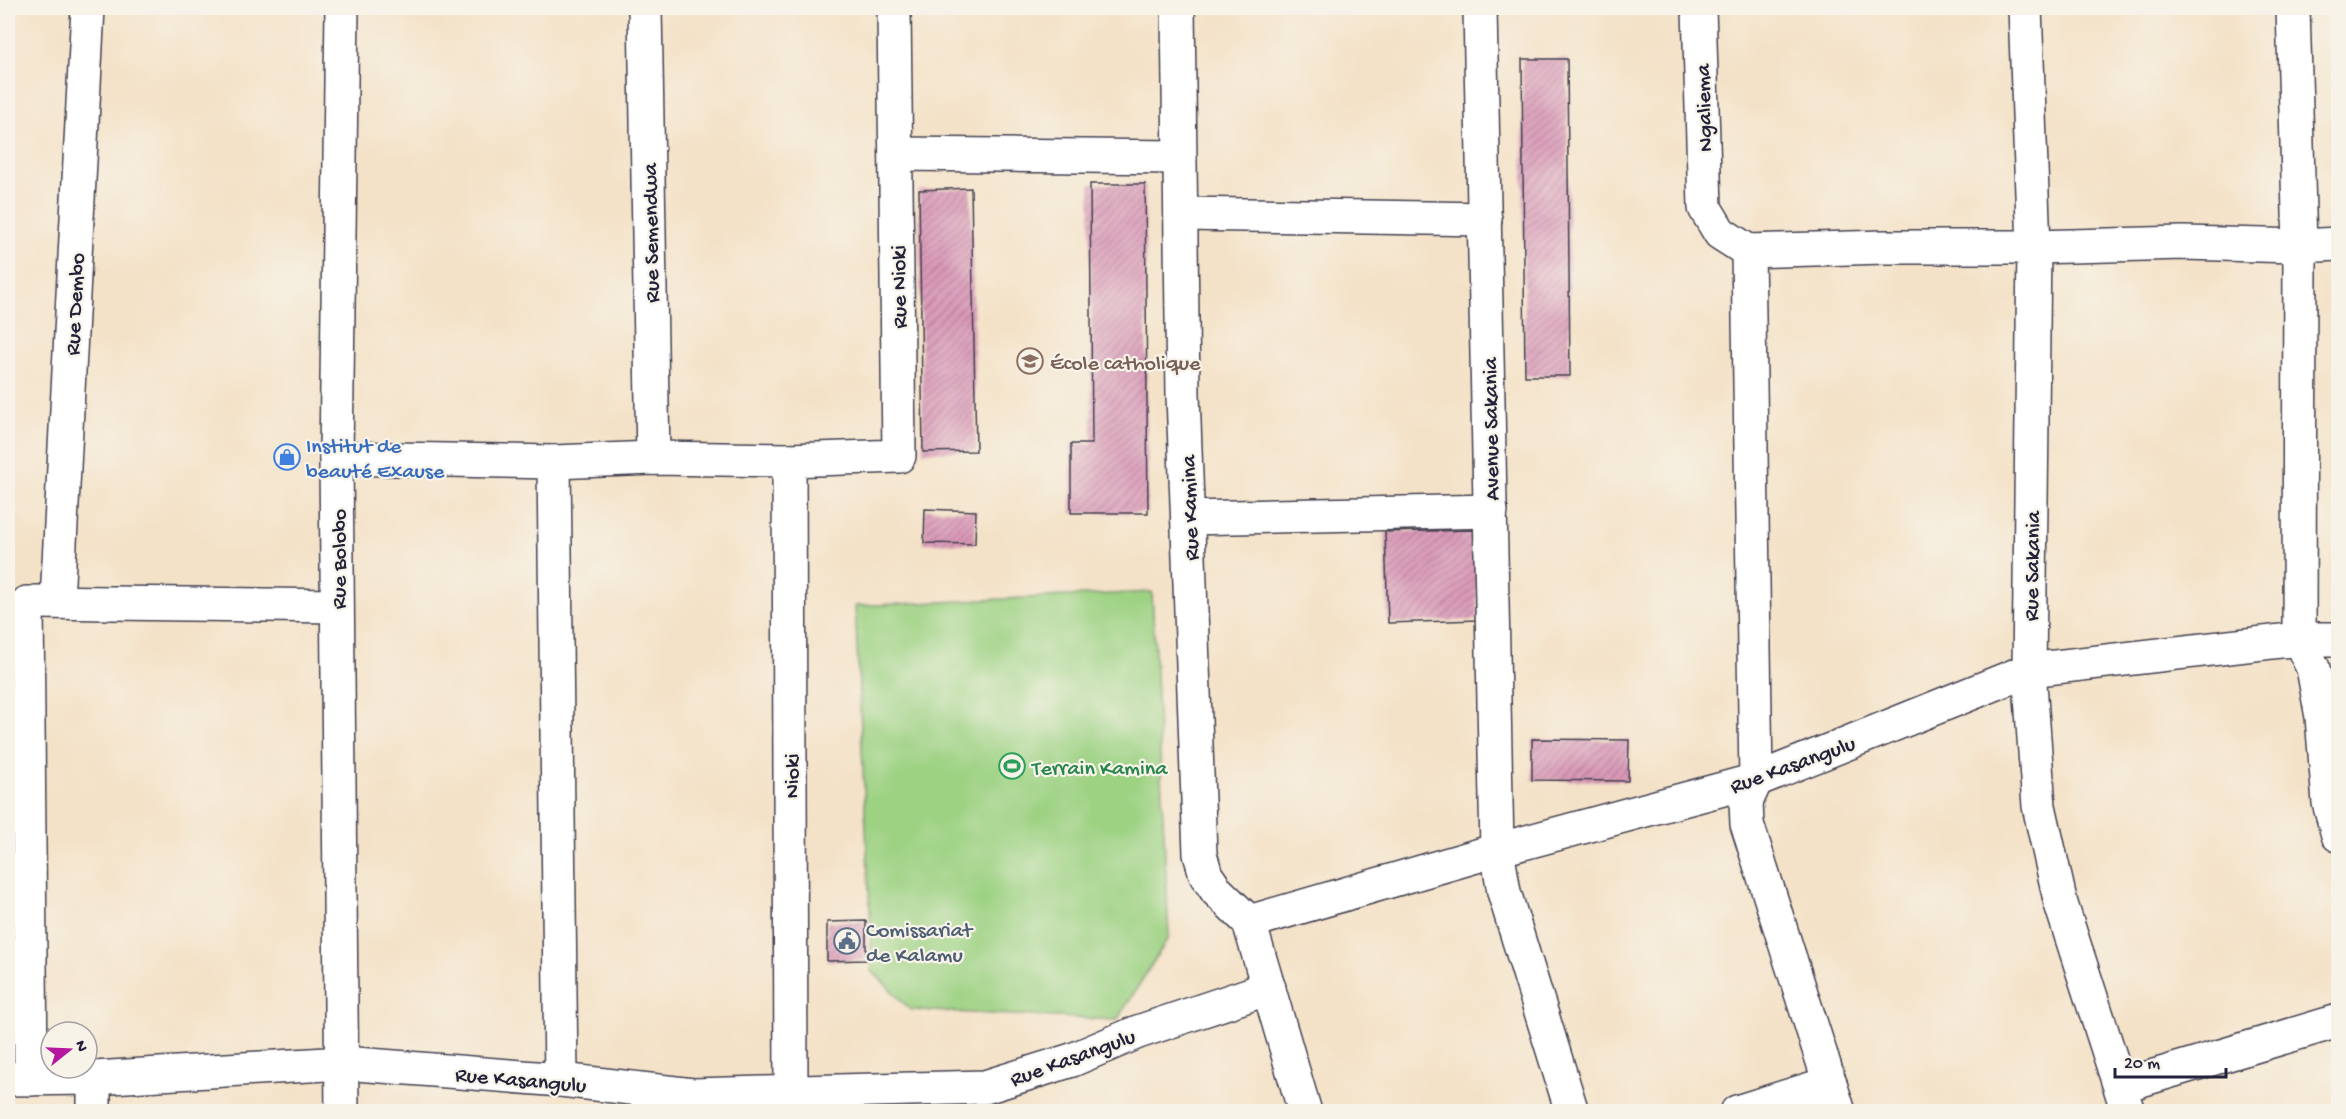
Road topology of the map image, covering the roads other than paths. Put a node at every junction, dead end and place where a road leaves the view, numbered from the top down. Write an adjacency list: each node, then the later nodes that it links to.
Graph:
1 (88, 8): 24 (street, Rue Dembo)
2 (342, 8): 18 (street, Rue Bolobo)
3 (645, 8): 19 (street, Rue Semendwa)
4 (894, 8): 10 (street, Rue Nioki)
5 (1178, 8): 11 (street, Rue Kamina)
6 (1480, 8): 13 (street, Avenue Sakania)
7 (1699, 8): 17 (street, Ngaliema)
8 (2025, 8): 16 (street, Rue Sakania)
9 (2293, 8): 15 (street)
10 (896, 154): 11 (street); 20 (street, Rue Nioki)
11 (1180, 157): 12 (street, Rue Kamina)
12 (1181, 214): 13 (street); 23 (street, Rue Kamina)
13 (1485, 219): 22 (street, Avenue Sakania)
14 (2338, 244): 15 (street)
15 (2300, 246): 16 (street); 26 (street)
16 (2034, 247): 17 (street); 28 (street, Rue Sakania)
17 (1748, 251): 29 (street)
18 (336, 458): 21 (street); 25 (street, Rue Bolobo)
19 (653, 458): 20 (street); 21 (street)
20 (789, 460): 41 (street, Nioki)
21 (554, 462): 40 (street)
22 (1491, 511): 23 (street); 31 (street, Avenue Sakania)
23 (1188, 518): 32 (street, Rue Kamina)
24 (31, 602): 25 (street); 37 (street, Rue Dembo)
25 (338, 606): 35 (street, Rue Bolobo)
26 (2299, 639): 27 (street, Rue Kasangulu); 28 (street, Rue Kasangulu); 30 (street)
27 (2338, 639)
28 (2029, 670): 29 (street, Rue Kasangulu); 44 (street, Rue Sakania)
29 (1756, 780): 31 (street, Rue Kasangulu); 42 (street)
30 (2338, 835)
31 (1497, 850): 32 (street, Rue Kasangulu); 49 (street, Avenue Sakania)
32 (1249, 922): 33 (street, Rue Kamina)
33 (1269, 988): 43 (street, Rue Kasangulu); 48 (street, Rue Kamina)
34 (2338, 1021): 44 (street)
35 (343, 1063): 36 (street, Rue Kasangulu); 40 (street, Rue Kasangulu); 47 (street, Rue Bolobo)
36 (99, 1078)
37 (19, 1079): 38 (street, Rue Kasangulu)
38 (39, 1079)
39 (94, 1080): 46 (street)
40 (561, 1080): 45 (street, Rue Kasangulu)
41 (791, 1093): 43 (street, Rue Kasangulu); 45 (street, Rue Kasangulu)
42 (1835, 1097): 50 (street)
43 (988, 1099)
44 (2125, 1099)
45 (695, 1103)
46 (94, 1112)
47 (342, 1112)
48 (1305, 1112)
49 (1572, 1112)
50 (1737, 1112)

